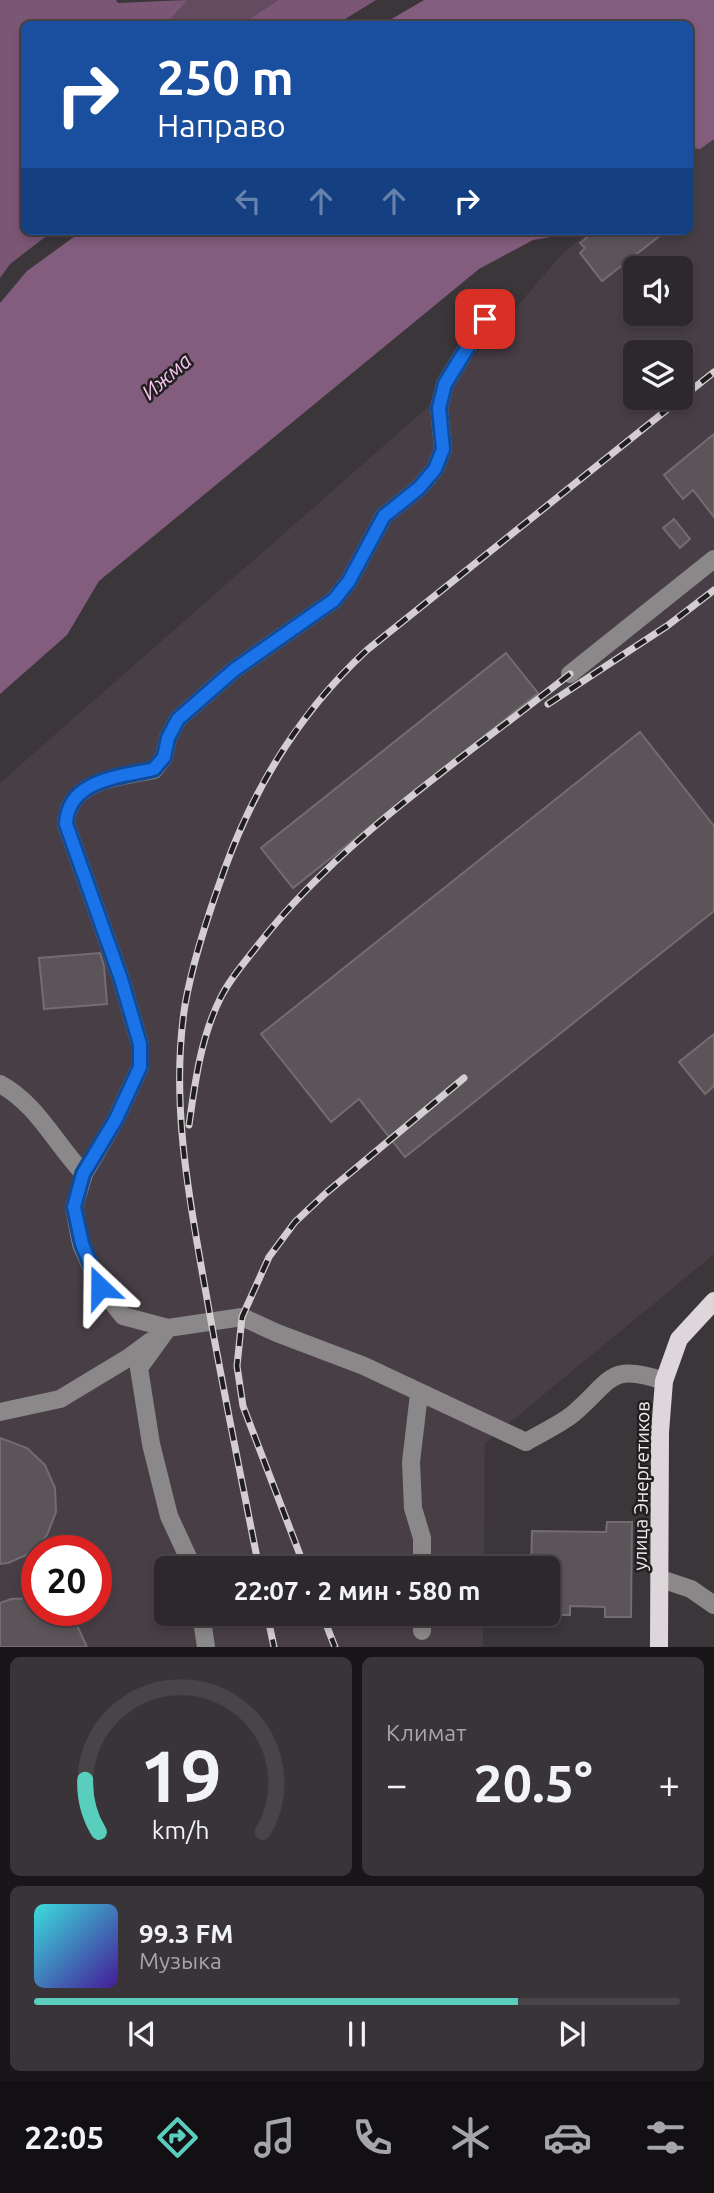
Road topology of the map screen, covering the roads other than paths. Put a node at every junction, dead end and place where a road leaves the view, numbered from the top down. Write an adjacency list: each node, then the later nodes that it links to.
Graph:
1 (485, 319): 5 (street)
2 (714, 559): 3 (street)
3 (570, 674)
4 (0, 1084): 5 (street)
5 (83, 1174): 7 (street)
6 (714, 1301): 8 (main road, улица Энергетиков)
7 (168, 1328): 9 (street); 10 (street); 11 (street)
8 (664, 1381): 9 (street); 13 (main road, улица Энергетиков)
9 (419, 1394): 12 (street)
10 (0, 1412)
11 (187, 1556)
12 (422, 1556)
13 (661, 1580): 14 (street); 17 (main road, улица Энергетиков)
14 (714, 1605)
15 (203, 1626): 16 (street)
16 (206, 1647)
17 (659, 1647)

